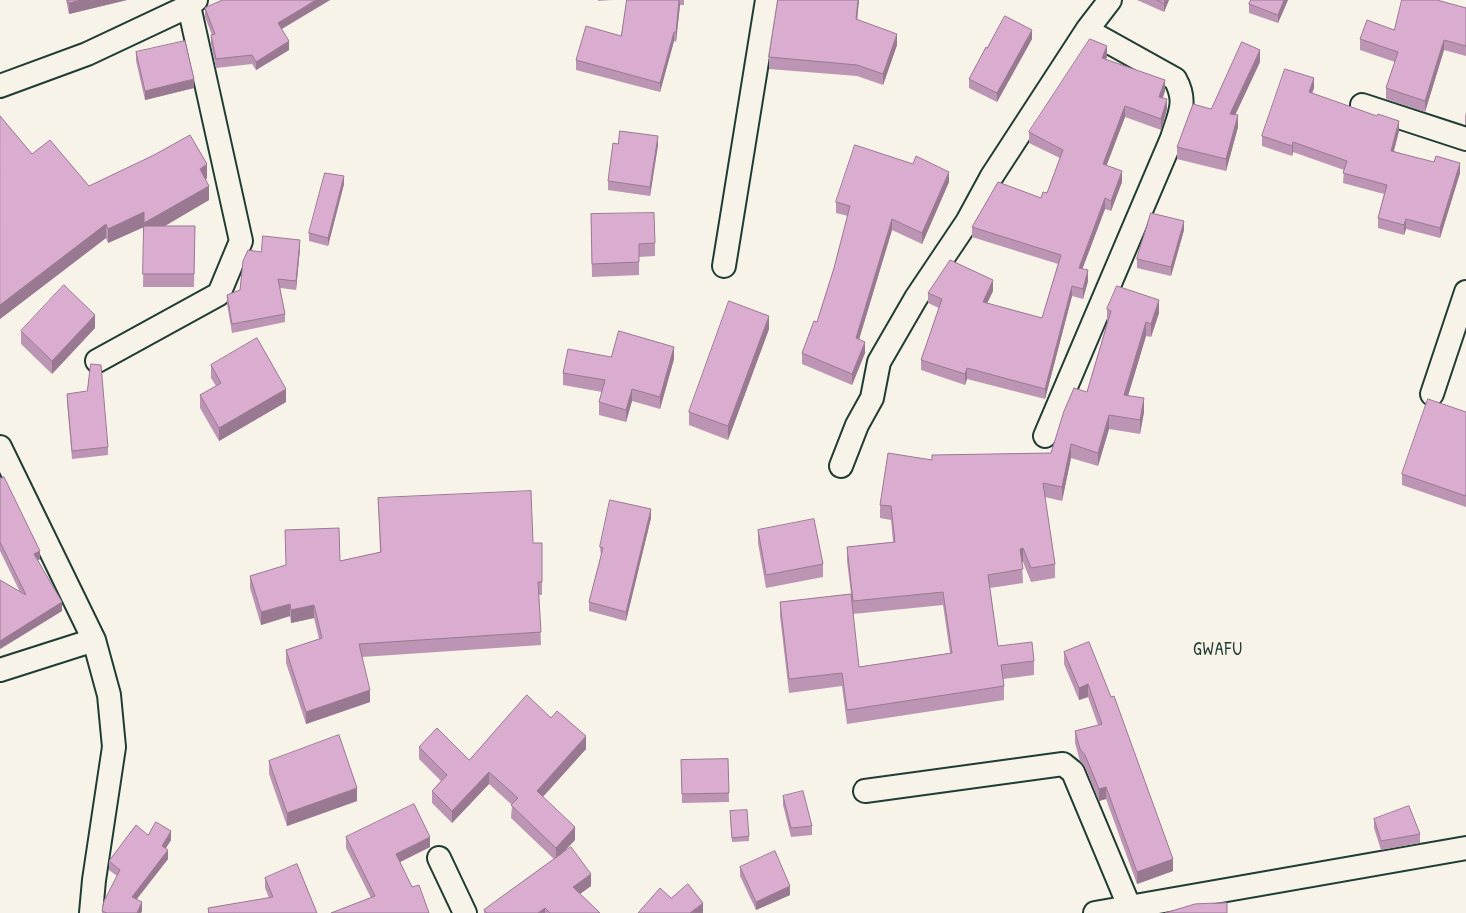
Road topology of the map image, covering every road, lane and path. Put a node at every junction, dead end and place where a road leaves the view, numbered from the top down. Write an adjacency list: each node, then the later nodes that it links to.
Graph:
1 (767, 0): 8 (street)
2 (1110, 0): 4 (street)
3 (193, 3): 5 (street); 10 (street)
4 (1087, 30): 12 (street); 14 (street)
5 (0, 86)
6 (1362, 105): 7 (street)
7 (1466, 139)
8 (724, 266)
9 (1466, 292): 11 (street)
10 (97, 361)
11 (1432, 394)
12 (1045, 436)
13 (0, 447): 15 (street)
14 (841, 466)
15 (94, 640): 16 (street); 21 (street)
16 (0, 670)
17 (865, 792): 20 (street)
18 (1466, 848): 20 (street)
19 (438, 858): 22 (street)
20 (1131, 910): 23 (street)
21 (91, 913)
22 (465, 913)
23 (1095, 913)

